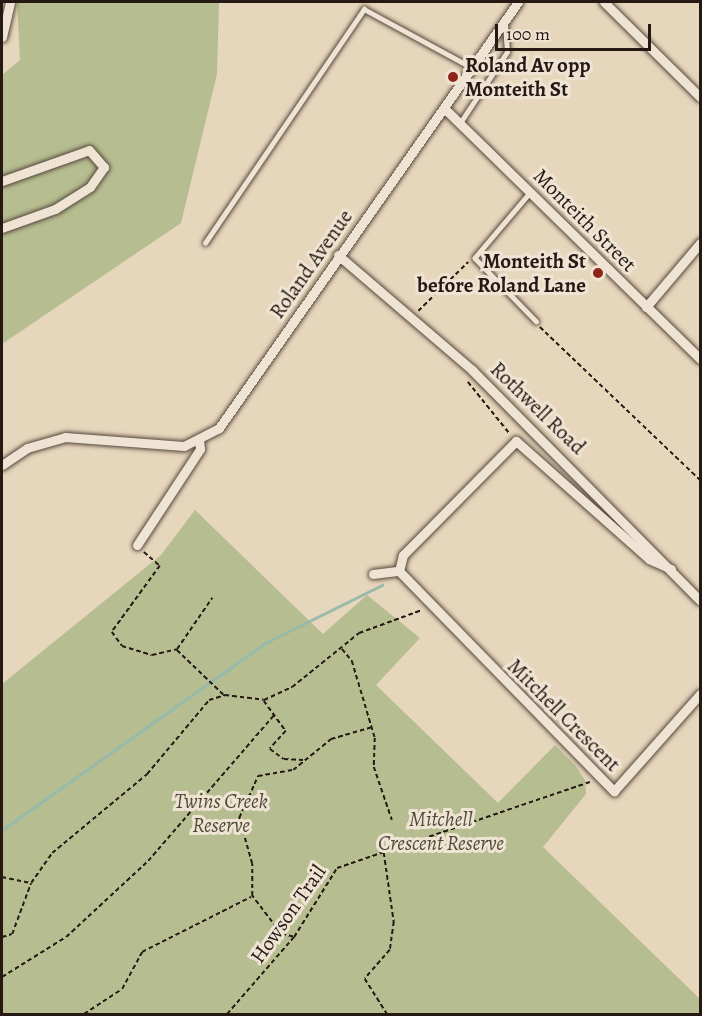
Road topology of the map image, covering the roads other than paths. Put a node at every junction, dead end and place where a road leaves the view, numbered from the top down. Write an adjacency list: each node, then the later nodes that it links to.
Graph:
1 (10, 2): 7 (street)
2 (363, 2): 5 (lane)
3 (518, 2): 6 (street, Roland Avenue)
4 (604, 2): 9 (street)
5 (364, 9): 8 (lane); 15 (lane)
6 (504, 16): 8 (street, Roland Avenue); 11 (lane)
7 (2, 37)
8 (471, 67): 10 (street, Roland Avenue)
9 (700, 97)
10 (444, 108): 11 (street, Monteith Street); 17 (street, Roland Avenue)
11 (460, 123): 13 (street, Monteith Street)
12 (2, 181): 14 (street)
13 (531, 191): 18 (street, Monteith Street); 19 (lane)
14 (2, 228)
15 (205, 243)
16 (700, 243): 18 (street)
17 (338, 255): 21 (street, Roland Avenue); 24 (street, Rothwell Road)
18 (646, 307): 20 (street, Monteith Street)
19 (536, 321)
20 (700, 359)
21 (199, 440): 22 (street); 23 (street)
22 (2, 465)
23 (137, 545)
24 (670, 569): 25 (street); 27 (street, Rothwell Road)
25 (399, 571): 26 (street); 28 (street, Mitchell Crescent)
26 (373, 574)
27 (700, 600)
28 (700, 694)

